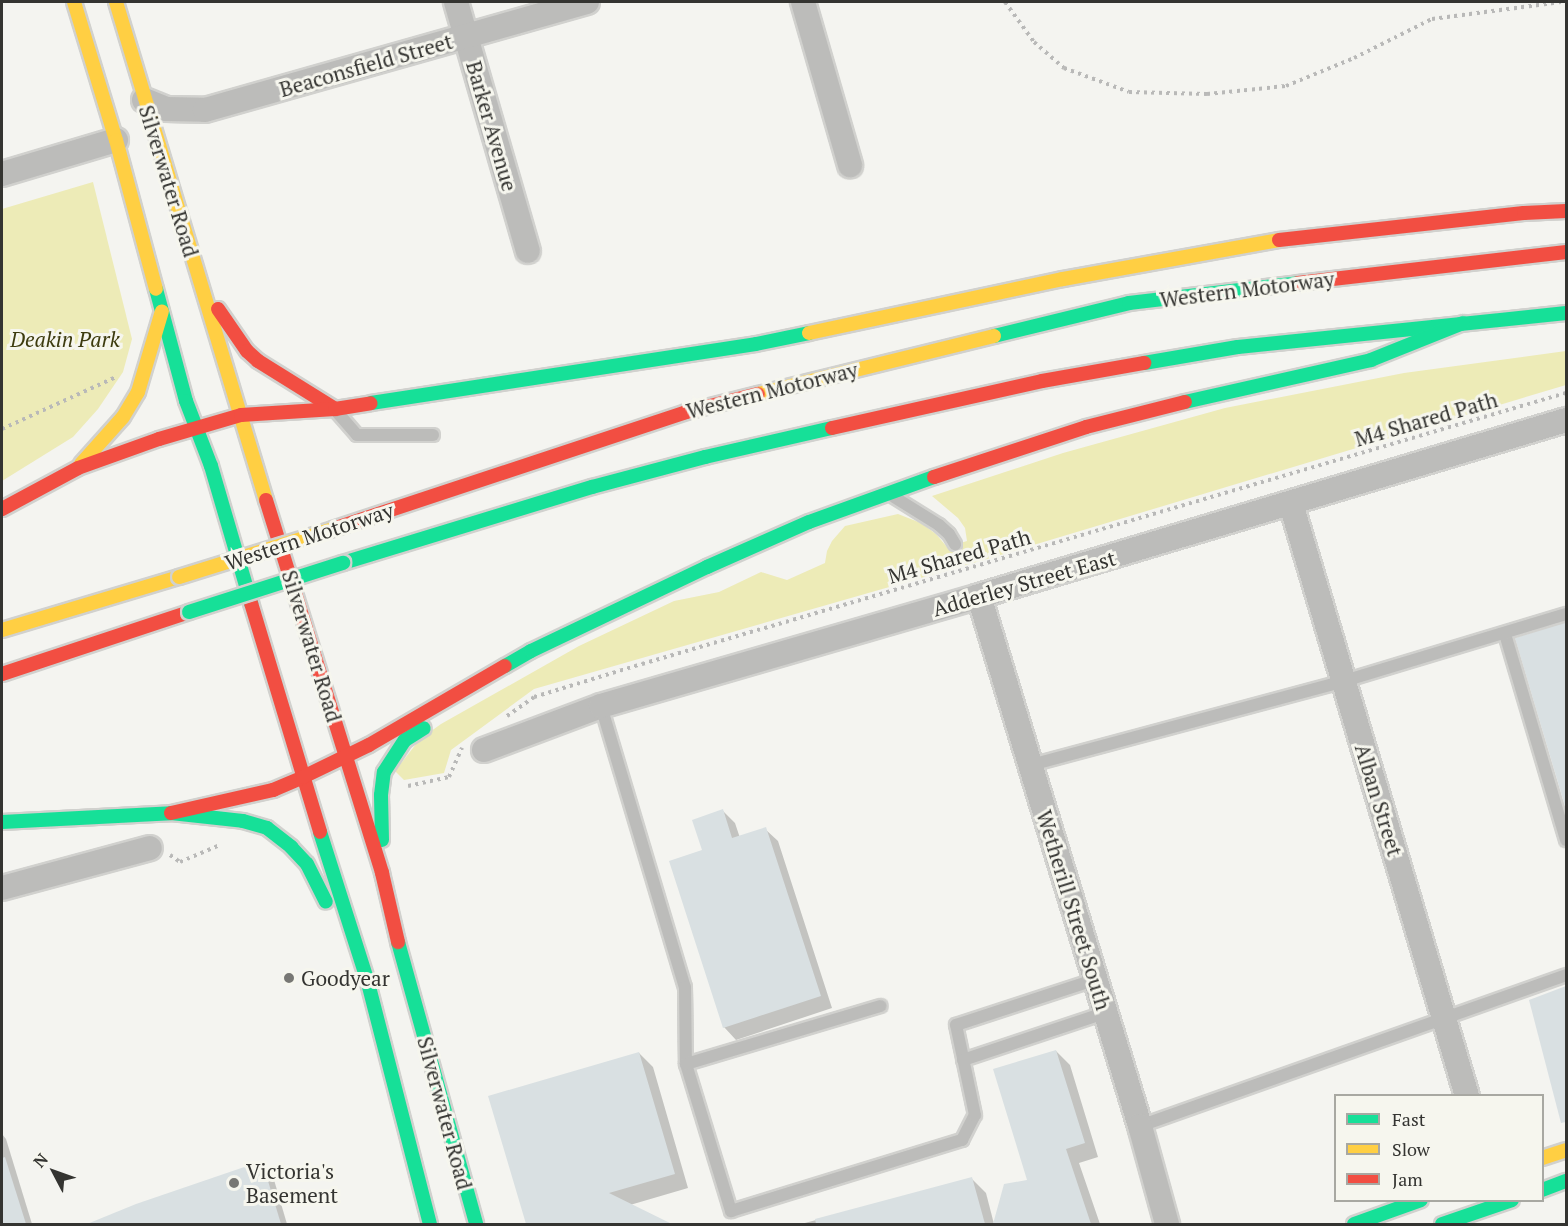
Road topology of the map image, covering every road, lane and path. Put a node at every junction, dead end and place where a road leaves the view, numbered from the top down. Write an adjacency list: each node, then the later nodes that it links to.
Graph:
1 (74, 2): 11 (highway, Silverwater Road)
2 (116, 2): 10 (highway, Silverwater Road)
3 (456, 2): 9 (street, Barker Avenue)
4 (587, 2): 9 (street, Beaconsfield Street)
5 (803, 2): 12 (street)
6 (1005, 2): 8 (path)
7 (1561, 2): 8 (path)
8 (1529, 3)
9 (466, 37): 10 (street, Beaconsfield Street); 15 (street, Barker Avenue)
10 (144, 100): 17 (highway, Silverwater Road)
11 (116, 140): 13 (street); 18 (highway, Silverwater Road)
12 (850, 165)
13 (2, 174)
14 (1566, 211): 23 (highway)
15 (528, 251)
16 (1566, 252): 37 (highway, Western Motorway, bridge)
17 (196, 274): 23 (highway); 24 (highway, Silverwater Road)
18 (162, 309): 27 (highway, Silverwater Road); 29 (highway)
19 (1566, 313): 20 (highway, Western Motorway)
20 (1463, 323): 30 (highway); 39 (highway, Western Motorway, bridge)
21 (114, 375): 26 (path)
22 (1566, 393): 42 (path, M4 Shared Path)
23 (335, 409): 24 (highway); 28 (lane)
24 (241, 415): 27 (highway); 44 (highway, Silverwater Road)
25 (1566, 420): 31 (street, Adderley Street East)
26 (2, 429)
27 (196, 429): 29 (highway); 46 (highway, Silverwater Road)
28 (433, 435)
29 (78, 468): 32 (highway)
30 (887, 493): 33 (lane); 34 (highway)
31 (1291, 504): 35 (street, Adderley Street East); 40 (street, Alban Street)
32 (2, 509)
33 (955, 544)
34 (707, 567): 44 (highway); 54 (highway)
35 (979, 596): 41 (street, Adderley Street East); 45 (street, Wetherill Street South)
36 (1566, 614): 38 (lane)
37 (2, 630)
38 (1505, 634): 40 (lane); 50 (lane)
39 (2, 674)
40 (1344, 681): 45 (lane); 59 (street, Alban Street)
41 (601, 706): 43 (street, Adderley Street East); 62 (lane)
42 (506, 717)
43 (476, 747): 47 (path)
44 (345, 757): 46 (highway); 54 (highway, Silverwater Road)
45 (1031, 765): 56 (street, Wetherill Street South)
46 (303, 777): 48 (highway); 60 (highway, Silverwater Road)
47 (404, 787)
48 (171, 813): 49 (highway); 60 (highway)
49 (2, 822)
50 (1566, 840)
51 (224, 844): 52 (path)
52 (150, 848): 53 (street)
53 (2, 888)
54 (393, 922): 72 (highway, Silverwater Road)
55 (1566, 975): 59 (lane)
56 (1095, 980): 58 (street, Wetherill Street South); 61 (lane)
57 (881, 1006): 62 (lane)
58 (1104, 1013): 61 (lane); 64 (street, Wetherill Street South)
59 (1444, 1018): 63 (street, Alban Street); 64 (lane)
60 (382, 1040): 71 (highway, Silverwater Road)
61 (963, 1060): 62 (lane)
62 (686, 1064)
63 (1467, 1094)
64 (1140, 1126): 73 (street, Wetherill Street South)
65 (1566, 1150): 66 (highway)
66 (1544, 1157)
67 (1566, 1181): 68 (highway)
68 (1544, 1189)
69 (1415, 1202): 74 (highway)
70 (1505, 1202): 75 (highway)
71 (430, 1224)
72 (476, 1224)
73 (1167, 1224)
74 (1354, 1224)
75 (1442, 1224)

